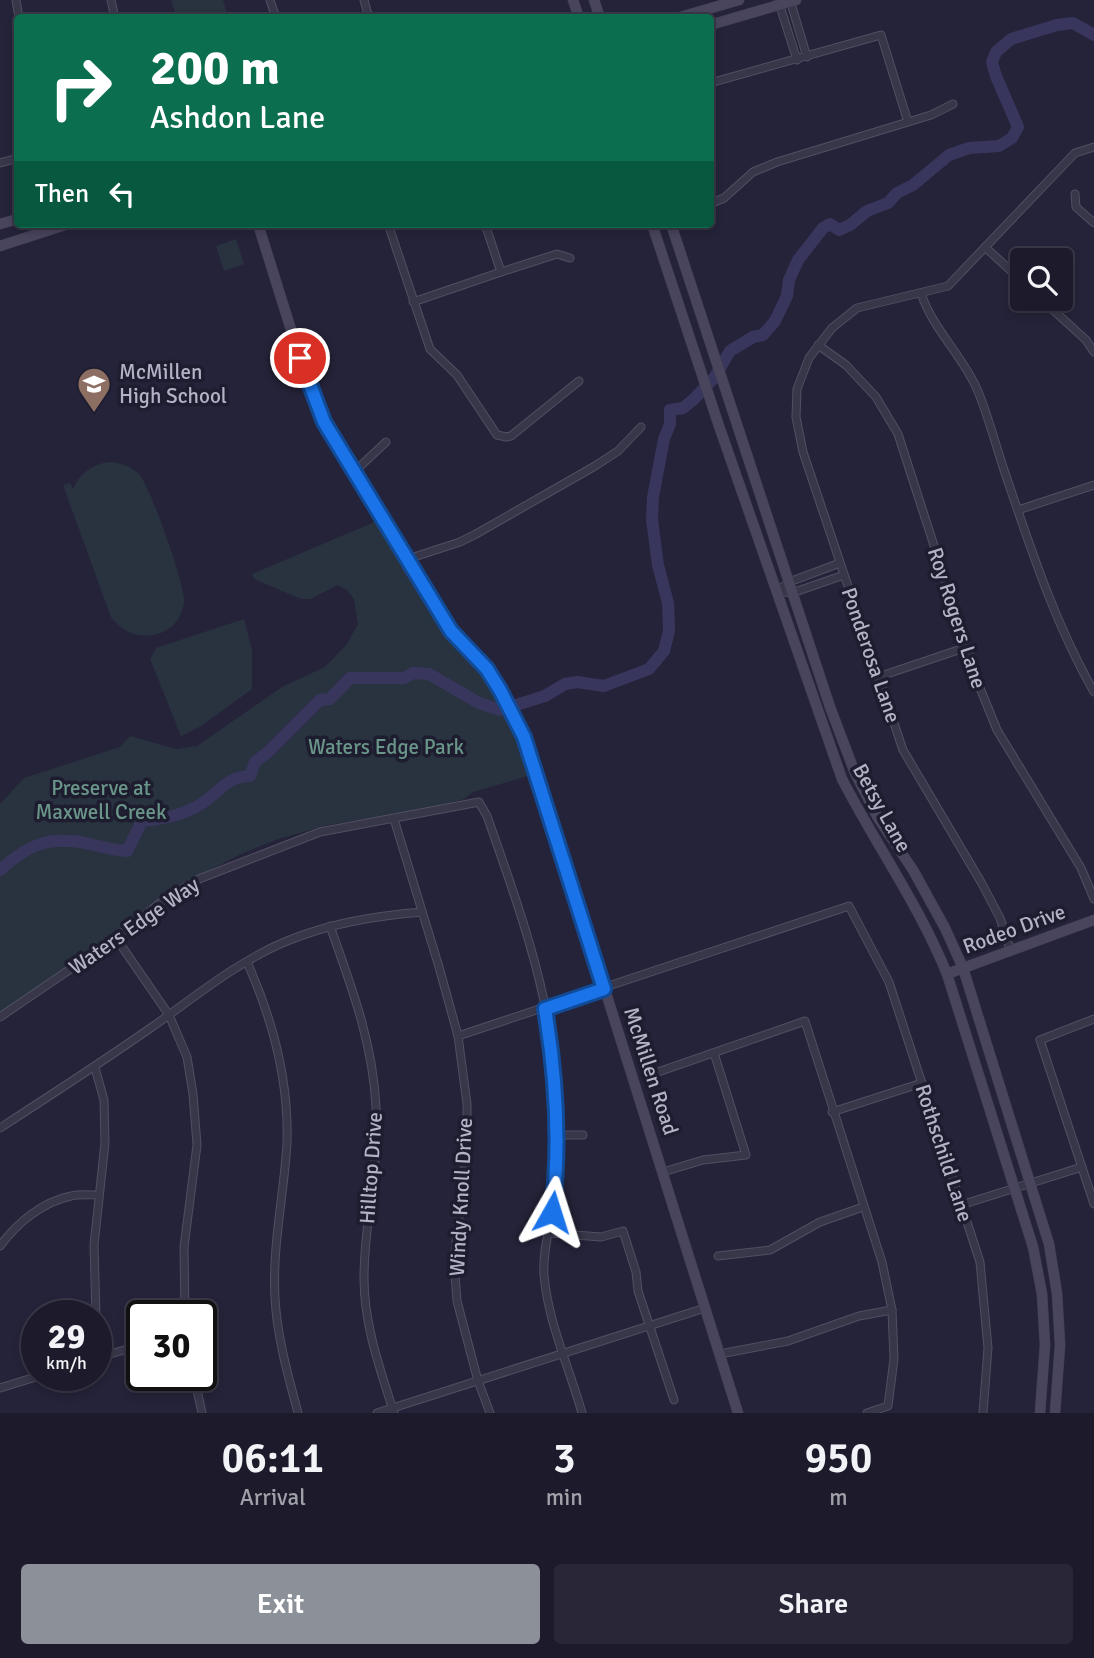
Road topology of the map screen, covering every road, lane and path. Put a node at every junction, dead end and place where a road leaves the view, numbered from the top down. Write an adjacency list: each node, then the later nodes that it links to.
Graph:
1 (739, 0): 3 (main road)
2 (787, 1): 4 (main road); 5 (street); 6 (street)
3 (691, 14)
4 (714, 24)
5 (807, 57): 6 (street); 9 (street)
6 (797, 60): 7 (street)
7 (714, 82)
8 (953, 104): 9 (street)
9 (908, 122): 12 (street)
10 (1094, 147): 21 (street, Ponderosa Lane)
11 (1075, 194): 13 (street)
12 (714, 202)
13 (1094, 223)
14 (56, 228): 20 (main road)
15 (259, 228): 33 (main road, McMillen Road)
16 (389, 228): 26 (street)
17 (486, 228): 24 (street)
18 (653, 228): 40 (main road, Betsy Lane)
19 (671, 228): 39 (main road, Betsy Lane)
20 (0, 246)
21 (985, 247): 23 (street); 25 (street, Ponderosa Lane)
22 (570, 258): 24 (street)
23 (1010, 270)
24 (501, 272): 26 (street)
25 (921, 293): 28 (street, Ponderosa Lane); 35 (street)
26 (413, 302): 30 (street)
27 (1054, 311): 29 (street)
28 (818, 345): 37 (street, Ponderosa Lane); 42 (street, Roy Rogers Lane)
29 (1094, 352)
30 (579, 381)
31 (641, 427): 36 (street)
32 (386, 442): 33 (street)
33 (354, 472): 36 (main road, McMillen Road)
34 (1094, 485): 35 (street)
35 (1018, 510): 44 (street)
36 (408, 559): 55 (main road, McMillen Road)
37 (840, 563): 38 (street, Ponderosa Lane); 39 (street)
38 (844, 575): 41 (street); 43 (street, Ponderosa Lane)
39 (789, 582): 40 (street); 41 (main road, Betsy Lane)
40 (777, 591): 41 (street); 54 (main road, Betsy Lane)
41 (792, 593): 53 (main road, Betsy Lane)
42 (967, 647): 43 (street); 46 (street, Roy Rogers Lane)
43 (878, 677): 51 (street, Ponderosa Lane)
44 (1094, 692)
45 (394, 819): 47 (street, Windy Knoll Drive); 50 (street, Waters Edge Way); 56 (street, Waters Edge Way)
46 (1094, 899)
47 (422, 912): 49 (street); 60 (street, Windy Knoll Drive)
48 (1094, 920): 51 (main road, Rodeo Drive)
49 (330, 926): 52 (street); 92 (street, Hilltop Drive)
50 (116, 939): 57 (street); 58 (street, Waters Edge Way)
51 (1010, 949): 53 (main road, Rodeo Drive)
52 (247, 962): 57 (street); 94 (street)
53 (963, 968): 54 (main road, Rodeo Drive); 71 (main road, Betsy Lane)
54 (947, 974): 72 (main road, Betsy Lane)
55 (604, 989): 56 (street); 64 (street, Rothschild Lane); 70 (main road, McMillen Road)
56 (545, 1009): 60 (street); 67 (street)
57 (169, 1015): 62 (street); 81 (street)
58 (0, 1017)
59 (1094, 1019): 69 (street)
60 (458, 1036): 87 (street, Windy Knoll Drive)
61 (714, 1053): 63 (street); 65 (street); 70 (street)
62 (95, 1068): 66 (street); 73 (street)
63 (657, 1072)
64 (922, 1083): 65 (street); 75 (street, Rothschild Lane)
65 (832, 1112): 76 (street)
66 (0, 1128)
67 (557, 1135): 68 (street); 77 (street)
68 (583, 1135)
69 (1082, 1167): 71 (street); 74 (street)
70 (663, 1172): 82 (main road, McMillen Road)
71 (1031, 1183): 72 (street); 102 (main road, Betsy Lane)
72 (1016, 1188): 75 (street); 101 (main road, Betsy Lane)
73 (98, 1195): 78 (street); 80 (street)
74 (1094, 1204)
75 (961, 1205): 100 (street, Rothschild Lane)
76 (863, 1208): 79 (street); 83 (street)
77 (549, 1233): 84 (street); 85 (street)
78 (0, 1246)
79 (718, 1256)
80 (96, 1300)
81 (185, 1300)
82 (705, 1308): 84 (street); 86 (main road, McMillen Road)
83 (892, 1310): 86 (street); 99 (street)
84 (649, 1326): 85 (street); 91 (street)
85 (563, 1354): 87 (street); 97 (street)
86 (720, 1354): 98 (main road, McMillen Road)
87 (478, 1381): 92 (street); 96 (street, Windy Knoll Drive)
88 (21, 1382): 89 (street)
89 (0, 1388)
90 (197, 1391): 93 (street)
91 (674, 1399)
92 (393, 1411): 95 (street)
93 (202, 1413)
94 (298, 1413)
95 (377, 1413)
96 (490, 1413)
97 (582, 1413)
98 (738, 1413)
99 (867, 1413)
100 (983, 1413)
101 (1040, 1413)
102 (1055, 1413)

